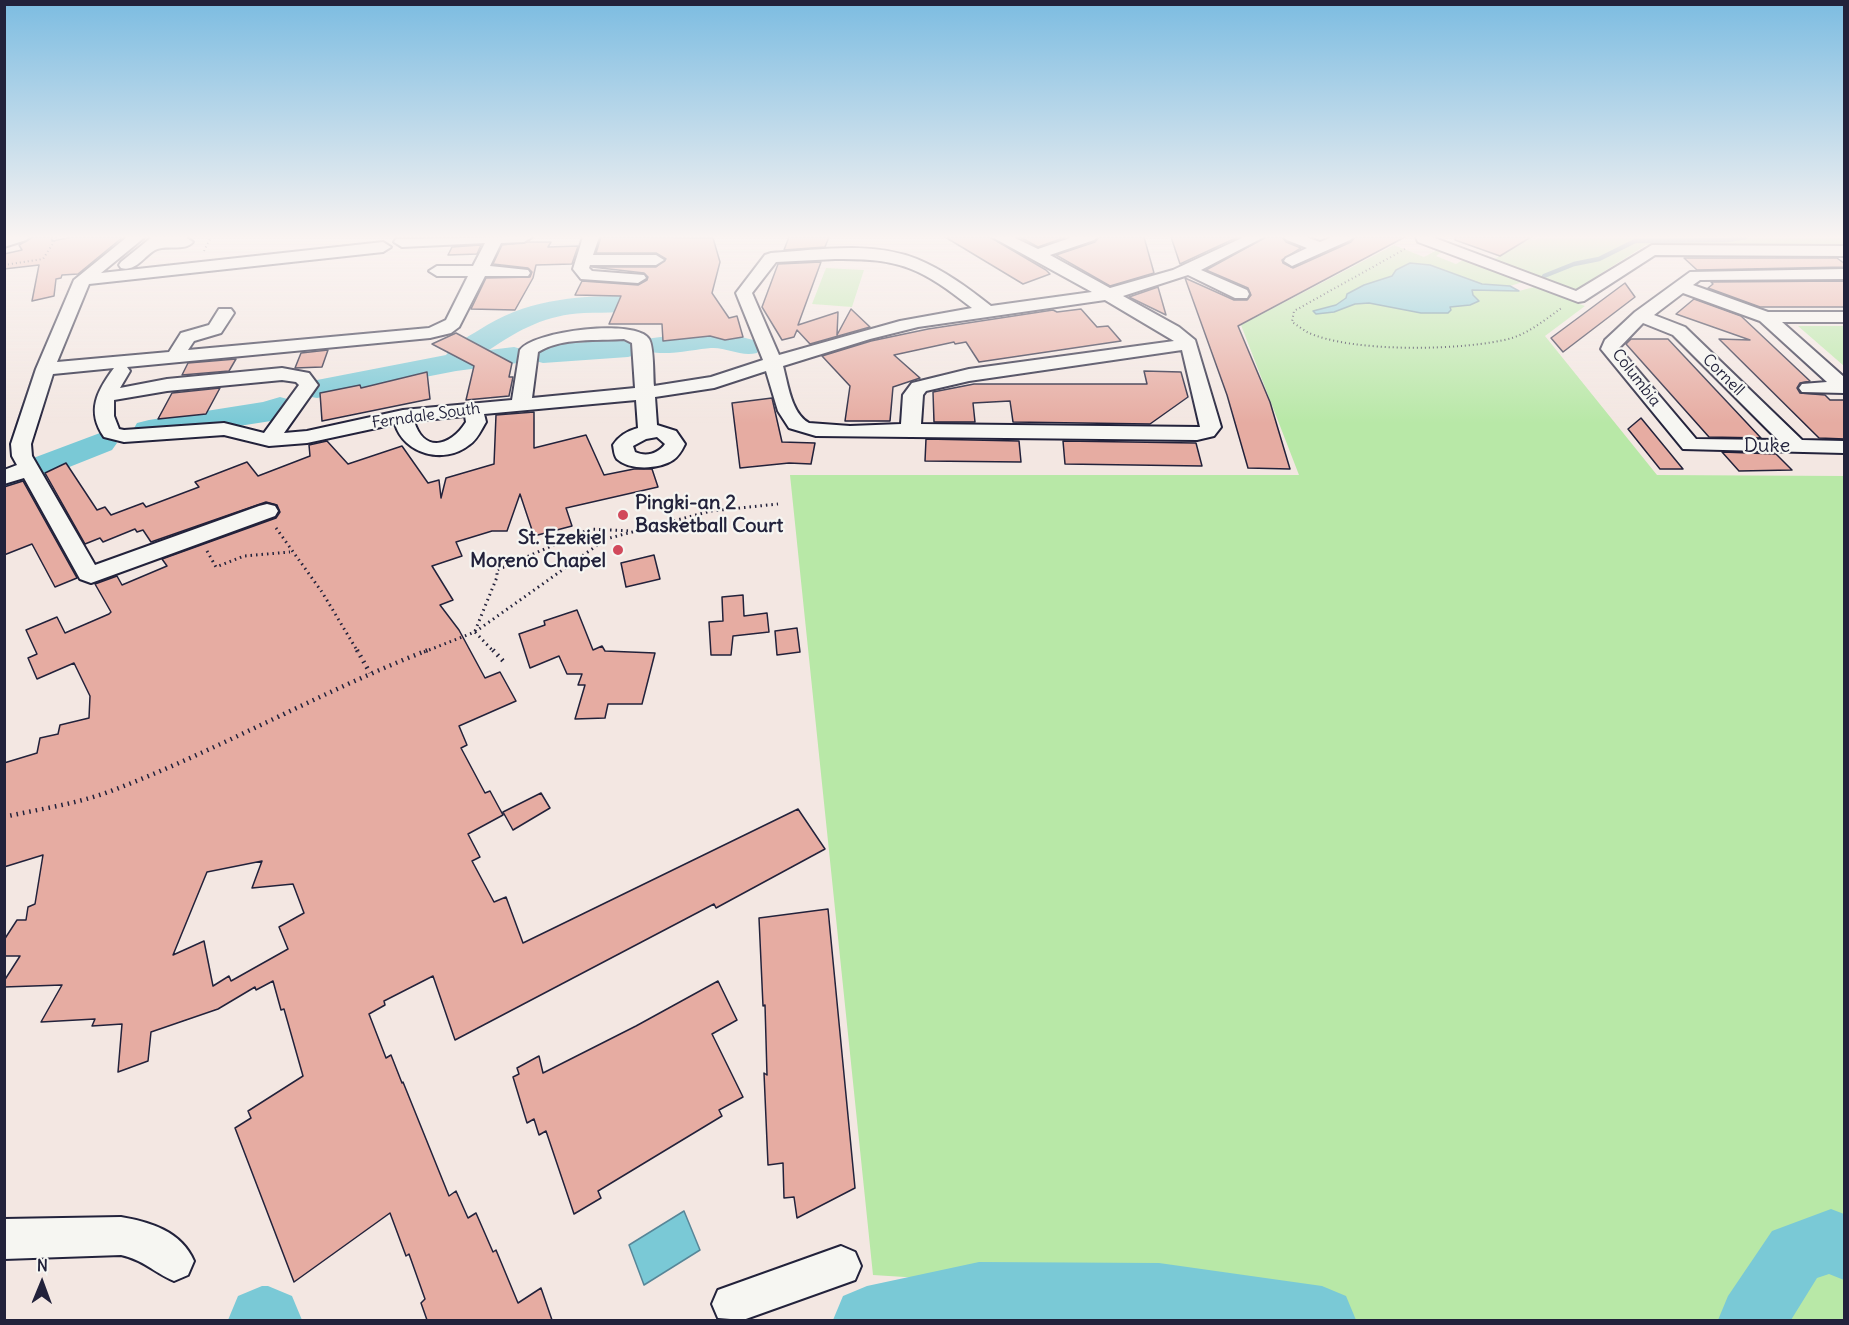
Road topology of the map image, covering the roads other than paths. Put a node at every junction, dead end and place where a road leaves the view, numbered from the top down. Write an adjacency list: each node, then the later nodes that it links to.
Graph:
1 (74, 299): 17 (street)
2 (465, 299): 15 (street)
3 (745, 299): 16 (street)
4 (971, 299): 10 (street)
5 (1075, 299): 10 (street, Ferndale South)
6 (1114, 299): 14 (street)
7 (1663, 299): 11 (street, Columbia)
8 (1717, 299): 12 (street)
9 (225, 313): 15 (street)
10 (989, 313): 16 (street, Ferndale South)
11 (1641, 316): 29 (street, Columbia); 30 (street, Cornell)
12 (1766, 316): 13 (street); 19 (street)
13 (1845, 317)
14 (1189, 344): 26 (street); 26 (street)
15 (175, 357): 17 (street)
16 (773, 363): 21 (street, Ferndale South); 26 (street)
17 (45, 369): 32 (street)
18 (122, 371): 22 (street)
19 (1844, 387): 20 (street)
20 (1809, 388)
21 (644, 393): 23 (street, Ferndale South); 23 (street); 27 (street)
22 (105, 396): 28 (street, Ferndale South); 28 (street)
23 (522, 404): 24 (street, Ferndale South)
24 (473, 410): 25 (street, Ferndale South); 25 (street)
25 (403, 416): 28 (street, Ferndale South)
26 (911, 430)
27 (648, 432)
28 (269, 440)
29 (1690, 445): 30 (street, Duke)
30 (1796, 446): 31 (street, Duke)
31 (1845, 447)
32 (29, 468): 33 (street); 34 (street)
33 (4, 478)
34 (267, 511)
35 (4, 1239): 36 (street)
36 (174, 1261)
37 (841, 1266): 38 (street)
38 (732, 1304)

